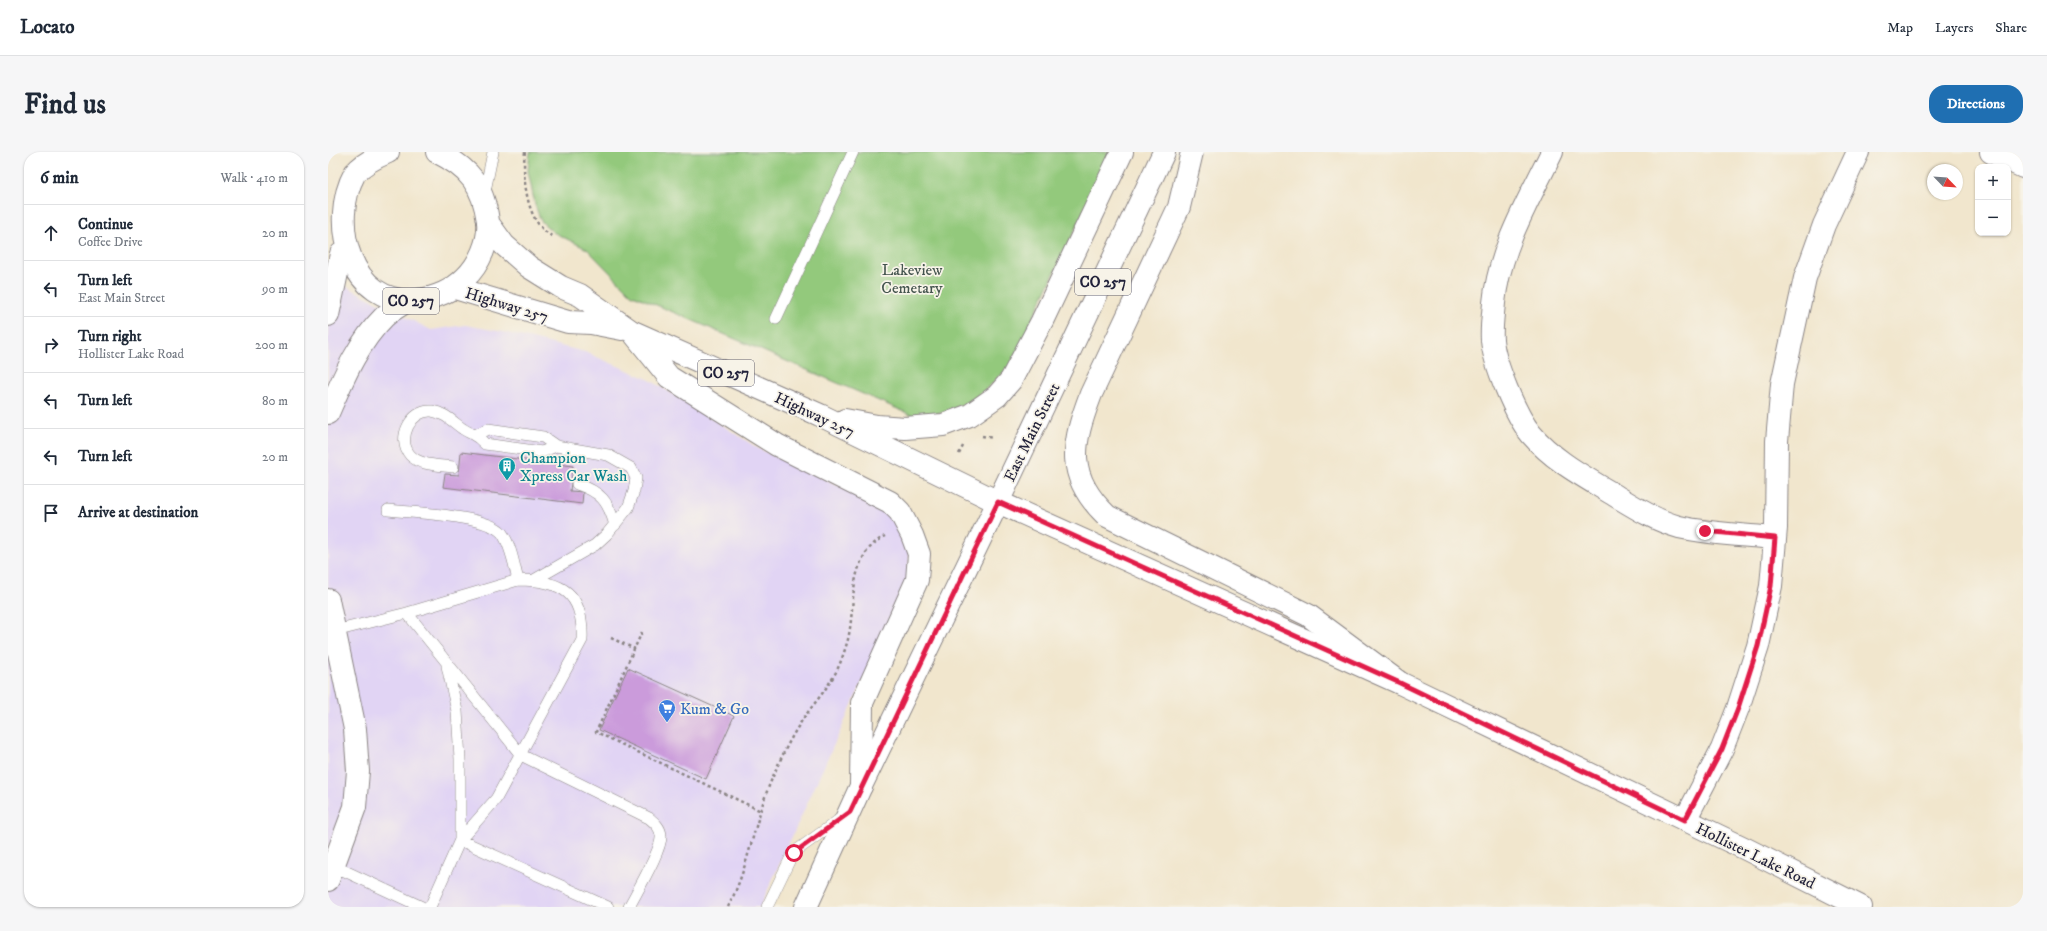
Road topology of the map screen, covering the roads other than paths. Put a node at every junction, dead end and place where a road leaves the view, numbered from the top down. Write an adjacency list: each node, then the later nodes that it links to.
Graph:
1 (388, 152): 13 (main road, Highway 257 / CO 257)
2 (437, 152): 12 (main road, Highway 257 / CO 257)
3 (493, 152): 12 (lane)
4 (853, 152): 19 (lane)
5 (1122, 152): 22 (main road)
6 (1164, 152): 27 (main road, East Main Street / CO 257)
7 (1192, 152): 37 (main road)
8 (1552, 152): 30 (main road)
9 (1858, 152): 30 (main road)
10 (1991, 152): 11 (main road)
11 (2023, 167)
12 (484, 198): 14 (main road, Highway 257 / CO 257)
13 (332, 208): 15 (main road, Highway 257 / CO 257)
14 (488, 223): 16 (main road, Highway 257 / CO 257); 20 (main road, Highway 257)
15 (341, 254): 17 (main road, Highway 257 / CO 257); 18 (main road)
16 (455, 288): 17 (main road, Highway 257 / CO 257); 20 (main road, Highway 257 / CO 257)
17 (407, 301): 21 (main road)
18 (328, 315)
19 (776, 319)
20 (631, 331): 22 (main road, Highway 257 / CO 257); 39 (main road)
21 (328, 413)
22 (820, 416): 27 (main road, Highway 257 / CO 257)
23 (476, 434): 24 (lane); 24 (lane); 25 (lane)
24 (556, 446): 29 (lane)
25 (453, 467)
26 (577, 484): 29 (lane)
27 (998, 502): 37 (main road, Hollister Lake Road); 39 (main road, East Main Street)
28 (388, 510): 31 (lane)
29 (615, 525): 32 (lane)
30 (1775, 538): 41 (main road)
31 (518, 580): 32 (lane); 34 (lane)
32 (534, 580): 38 (lane)
33 (328, 600): 35 (main road)
34 (407, 613): 35 (lane); 36 (lane)
35 (332, 632): 43 (main road)
36 (447, 663): 38 (lane); 42 (lane)
37 (1400, 683): 41 (main road, Hollister Lake Road)
38 (521, 755): 42 (lane); 47 (lane)
39 (861, 786): 40 (main road, East Main Street)
40 (850, 812): 48 (lane); 49 (main road, East Main Street)
41 (1685, 820): 50 (main road, Hollister Lake Road)
42 (460, 840): 45 (lane); 46 (lane)
43 (331, 873): 44 (lane)
44 (422, 907)
45 (430, 907)
46 (608, 907)
47 (629, 907)
48 (767, 907)
49 (806, 907)
50 (1861, 907)

